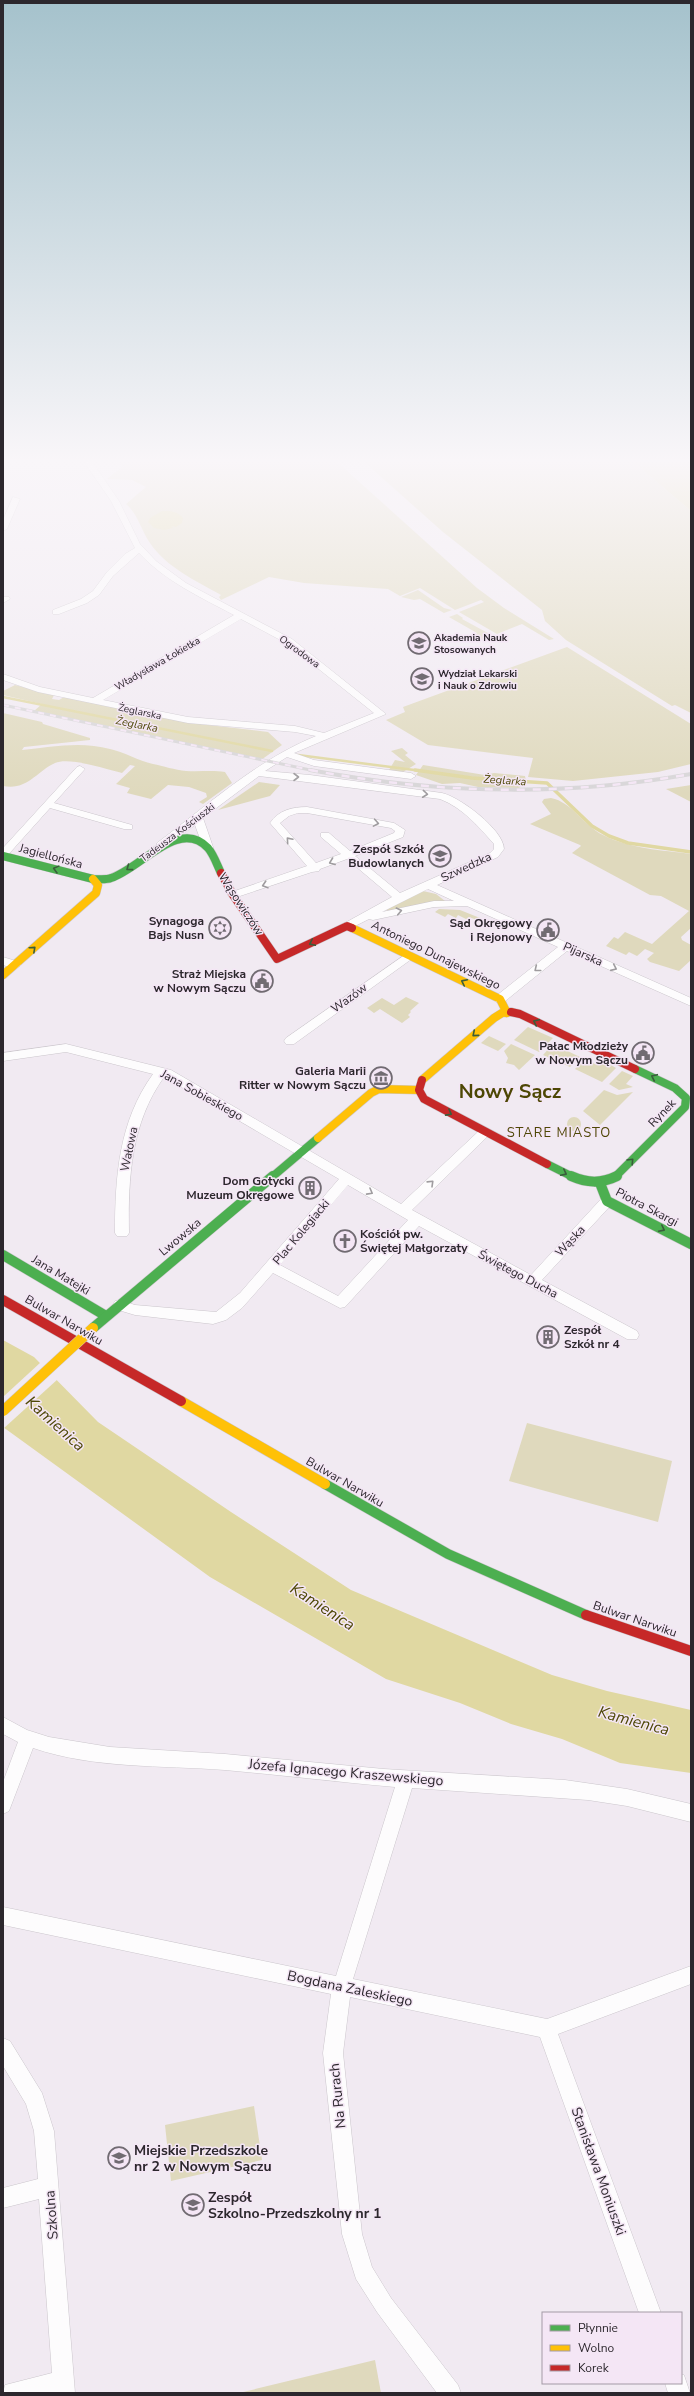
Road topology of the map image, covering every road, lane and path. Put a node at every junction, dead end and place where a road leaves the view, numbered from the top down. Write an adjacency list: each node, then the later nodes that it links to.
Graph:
1 (112, 572): 3 (street)
2 (164, 572): 4 (street, Ogrodowa)
3 (56, 612)
4 (241, 615): 6 (street, Władysława Łokietka); 7 (street, Ogrodowa)
5 (3, 677): 6 (street, Żeglarska)
6 (94, 701): 8 (street, Żeglarska)
7 (381, 714): 9 (street, Tadeusza Kościuszki)
8 (280, 730): 9 (street, Żeglarska); 10 (street, Żeglarska)
9 (322, 736): 10 (street, Tadeusza Kościuszki)
10 (302, 744): 11 (street, Tadeusza Kościuszki)
11 (286, 753): 13 (street, Tadeusza Kościuszki); 14 (street)
12 (80, 770): 15 (street)
13 (258, 773): 16 (street, Tadeusza Kościuszki); 25 (street, Szwedzka, one-way to 25)
14 (411, 776)
15 (49, 805): 17 (street); 21 (street)
16 (197, 817): 19 (street, Tadeusza Kościuszki); 20 (street, Wąsowiczów)
17 (128, 827)
18 (325, 835): 22 (street)
19 (161, 845): 20 (street); 24 (street, Tadeusza Kościuszki, one-way to 24)
20 (208, 847): 26 (street, Wąsowiczów)
21 (3, 855): 24 (street, Jagiellońska, one-way to 21)
22 (348, 856): 23 (street, one-way to 23); 23 (street, one-way to 22); 27 (street)
23 (315, 869): 26 (street, one-way to 26)
24 (93, 879): 35 (street, one-way to 24)
25 (432, 883): 27 (street, Szwedzka); 28 (street, Pijarska)
26 (233, 895): 33 (street, Wąsowiczów)
27 (398, 898): 29 (street, Szwedzka)
28 (476, 905): 29 (street, one-way to 28); 31 (street, Pijarska)
29 (361, 919): 30 (street, Szwedzka)
30 (347, 926): 32 (street, Antoniego Dunajewskiego); 33 (street, Szwedzka, one-way to 33)
31 (566, 946): 38 (street, one-way to 38); 39 (street, Pijarska, one-way to 39)
32 (409, 956): 38 (street, Antoniego Dunajewskiego, one-way to 32); 41 (street, Wazów)
33 (277, 959)
34 (3, 961): 35 (street)
35 (15, 965): 36 (street)
36 (3, 975)
37 (691, 988): 39 (street)
38 (500, 999): 40 (street, Antoniego Dunajewskiego)
39 (686, 1000)
40 (507, 1013): 44 (street, one-way to 44); 45 (street, Rynek, one-way to 40)
41 (290, 1041)
42 (3, 1057): 43 (street, Jana Sobieskiego)
43 (161, 1072): 47 (street, Jana Sobieskiego); 53 (street, Wałowa)
44 (419, 1090): 46 (street, one-way to 46); 47 (street, Lwowska)
45 (689, 1097): 49 (street, Rynek, one-way to 45)
46 (485, 1132): 49 (street, one-way to 49); 51 (street, one-way to 46)
47 (300, 1152): 48 (street, Świętego Ducha); 59 (street, Lwowska)
48 (346, 1179): 51 (street, Świętego Ducha, one-way to 51); 56 (street, Plac Kolegiacki)
49 (600, 1184): 50 (street, Piotra Skargi)
50 (607, 1201): 54 (street, Piotra Skargi, one-way to 54); 57 (street, Wąska)
51 (403, 1210): 52 (street, Świętego Ducha)
52 (417, 1219): 56 (street, Plac Kolegiacki); 57 (street, Świętego Ducha)
53 (122, 1233)
54 (691, 1244)
55 (3, 1255): 60 (street, Jana Matejki)
56 (270, 1266): 59 (street)
57 (532, 1282): 61 (street, Świętego Ducha)
58 (3, 1300): 63 (street, Bulwar Narwiku)
59 (120, 1305): 60 (street, Lwowska)
60 (106, 1316): 62 (street, Lwowska, bridge)
61 (632, 1335)
62 (3, 1411)
63 (691, 1651)
64 (3, 1725): 65 (street, Józefa Ignacego Kraszewskiego)
65 (28, 1738): 66 (street, Józefa Ignacego Kraszewskiego); 67 (street)
66 (406, 1779): 68 (street, Józefa Ignacego Kraszewskiego); 71 (street, Na Rurach)
67 (3, 1805)
68 (691, 1814)
69 (3, 1916): 71 (street, Bogdana Zaleskiego)
70 (691, 1975): 72 (street, Bogdana Zaleskiego)
71 (342, 1986): 72 (street, Bogdana Zaleskiego); 79 (street, Na Rurach)
72 (547, 2029): 76 (street, Stanisława Moniuszki)
73 (3, 2048): 74 (street, Szkolna)
74 (49, 2186): 75 (street); 77 (street, Szkolna)
75 (3, 2198)
76 (650, 2312)
77 (64, 2387): 78 (street)
78 (13, 2393)
79 (450, 2393)

